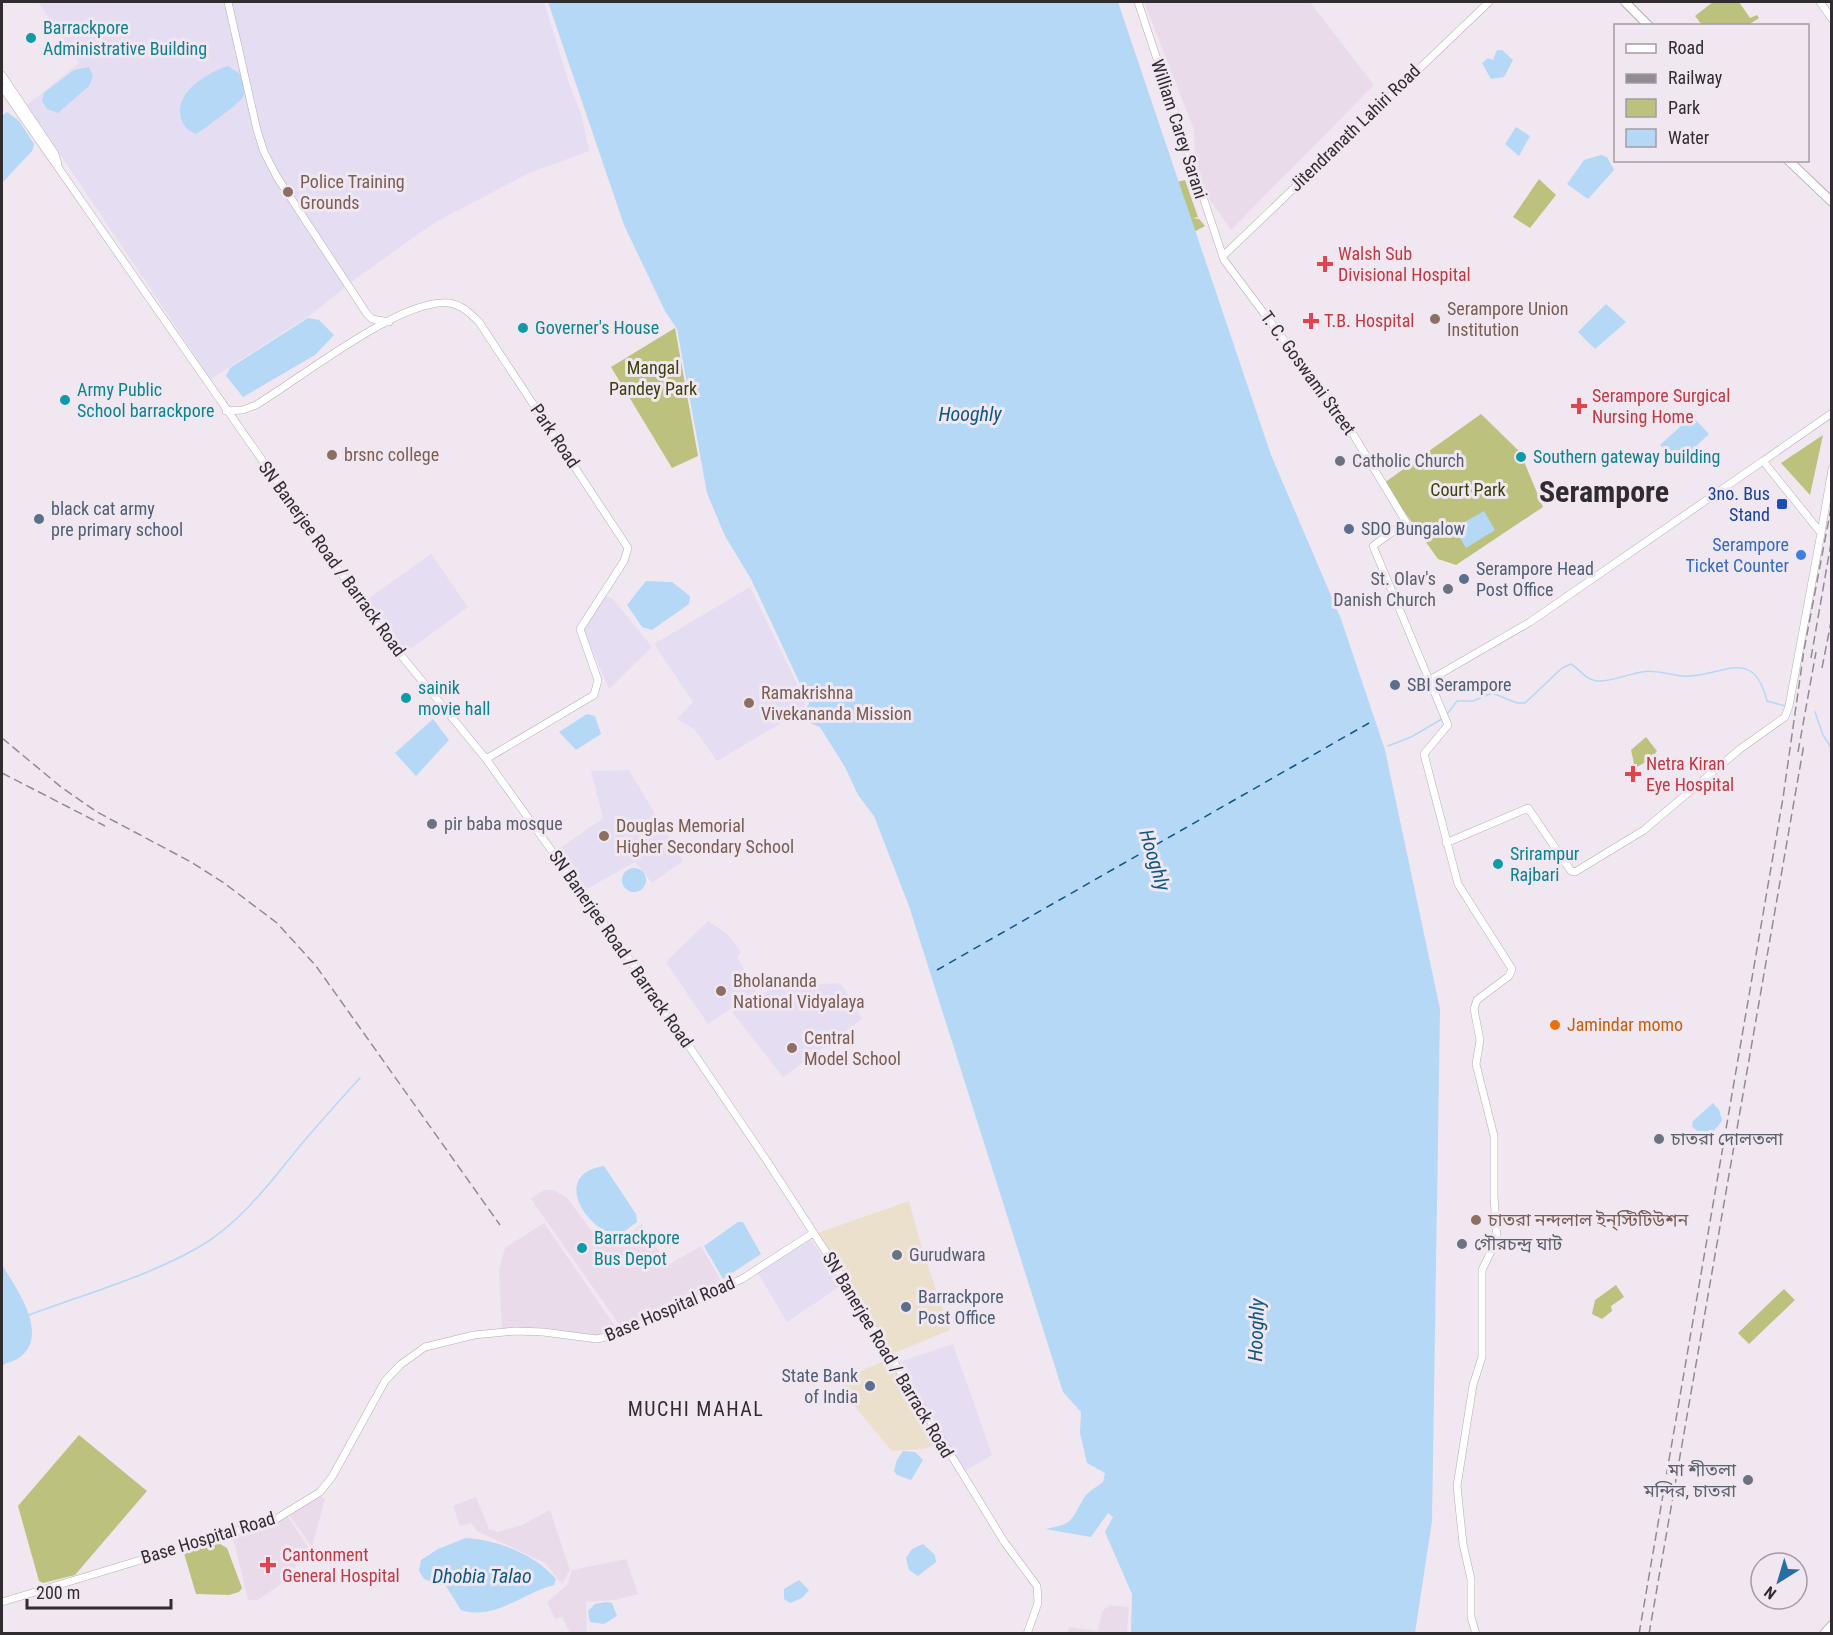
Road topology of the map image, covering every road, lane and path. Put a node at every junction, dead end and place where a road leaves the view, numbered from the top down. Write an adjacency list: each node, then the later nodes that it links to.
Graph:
1 (228, 2): 14 (street)
2 (1138, 2): 13 (street, William Carey Sarani)
3 (1489, 2): 13 (street, Jitendranath Lahiri Road)
4 (1625, 2): 7 (main road)
5 (1820, 2): 6 (street)
6 (1832, 19)
7 (1647, 24)
8 (2, 75): 11 (street)
9 (2, 87): 11 (street, SN Banerjee Road / Barrack Road)
10 (1790, 162): 12 (main road)
11 (59, 166): 17 (street, SN Banerjee Road / Barrack Road)
12 (1832, 202)
13 (1223, 256): 22 (street, T. C. Goswami Street)
14 (369, 317): 15 (street); 16 (street)
15 (389, 322): 16 (street, Park Road); 23 (street, Park Road)
16 (366, 335): 17 (street, Park Road)
17 (226, 411): 23 (street, SN Banerjee Road / Barrack Road)
18 (1832, 413): 19 (street)
19 (1763, 461): 21 (street); 22 (street)
20 (1832, 470): 21 (street)
21 (1821, 533): 24 (street)
22 (1428, 681): 24 (street)
23 (486, 759): 25 (street, SN Banerjee Road / Barrack Road)
24 (1446, 843): 29 (street)
25 (813, 1233): 26 (street, Base Hospital Road); 28 (street, SN Banerjee Road / Barrack Road)
26 (2, 1602)
27 (1832, 1625): 30 (main road)
28 (1027, 1634)
29 (1476, 1634)
30 (1824, 1634)

